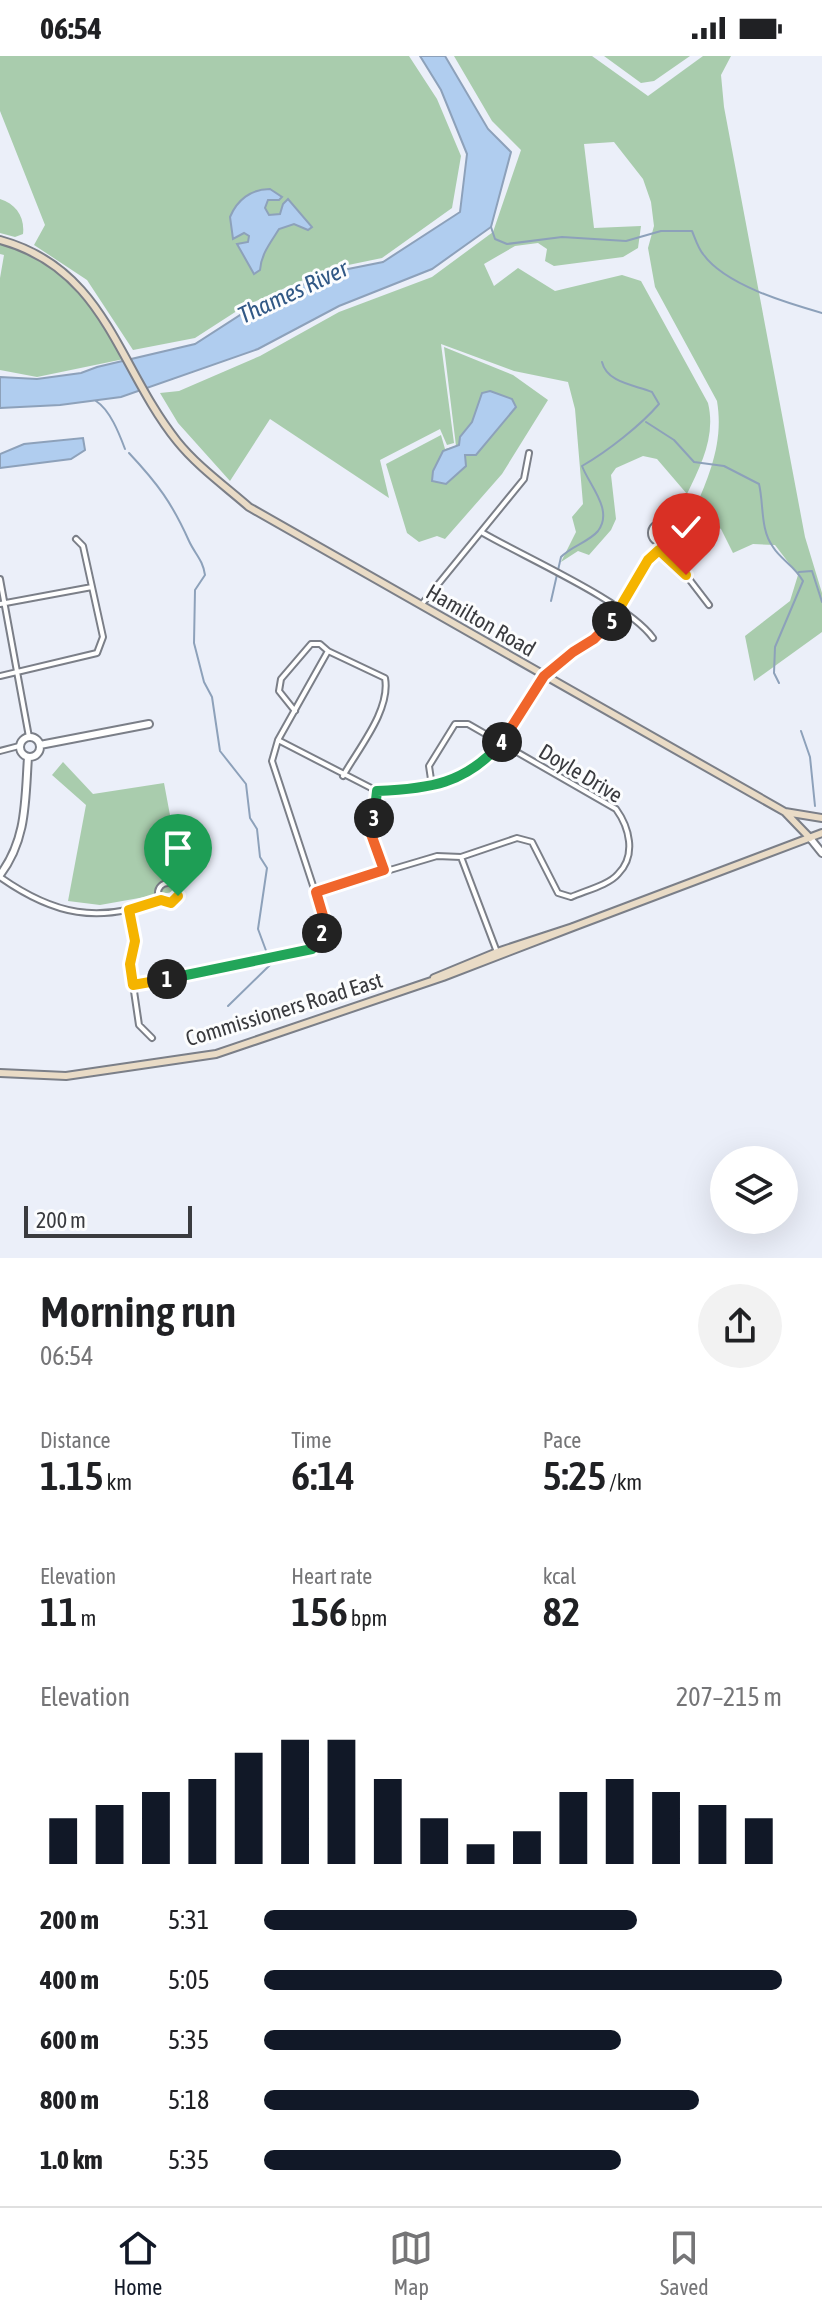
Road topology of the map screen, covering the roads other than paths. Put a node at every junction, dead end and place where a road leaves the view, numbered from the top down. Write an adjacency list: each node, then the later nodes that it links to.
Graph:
1 (0, 240): 11 (main road, Hamilton Road)
2 (529, 453): 3 (street)
3 (483, 533): 11 (street); 12 (street)
4 (76, 539): 8 (street)
5 (660, 543): 5 (street); 6 (street)
6 (659, 550): 10 (street); 12 (street)
7 (0, 579): 9 (street)
8 (92, 587): 9 (street); 15 (street)
9 (2, 604): 15 (street)
10 (709, 605)
11 (420, 606): 17 (main road, Hamilton Road)
12 (621, 609): 13 (street); 17 (street)
13 (653, 638)
14 (328, 651): 18 (street); 18 (street); 27 (street)
15 (18, 673): 16 (street); 20 (street)
16 (3, 676)
17 (544, 676): 22 (street); 30 (main road, Hamilton Road)
18 (295, 711): 21 (street)
19 (149, 724): 23 (street)
20 (29, 737): 23 (street); 24 (street)
21 (278, 740): 27 (street); 38 (street)
22 (500, 744): 28 (street); 28 (street, Doyle Drive); 35 (street, Doyle Drive)
23 (40, 745): 26 (street)
24 (19, 746): 25 (street); 26 (street)
25 (0, 751)
26 (28, 757): 37 (street)
27 (343, 776): 29 (street)
28 (432, 786): 29 (street)
29 (377, 791): 36 (street)
30 (785, 812): 31 (main road); 33 (main road, Hamilton Road)
31 (822, 818)
32 (822, 833): 33 (main road)
33 (810, 838): 34 (street); 41 (main road, Commissioners Road East)
34 (822, 853)
35 (461, 857): 36 (street, Doyle Drive); 42 (street)
36 (384, 870): 38 (street, Doyle Drive)
37 (0, 876): 40 (street)
38 (316, 892): 44 (street)
39 (161, 900): 39 (street); 40 (street)
40 (129, 910): 44 (street)
41 (573, 927): 42 (main road, Commissioners Road East); 43 (main road, Commissioners Road East)
42 (497, 952): 43 (main road, Commissioners Road East)
43 (434, 978): 46 (main road, Commissioners Road East)
44 (133, 985): 45 (street)
45 (152, 1038)
46 (0, 1073)

